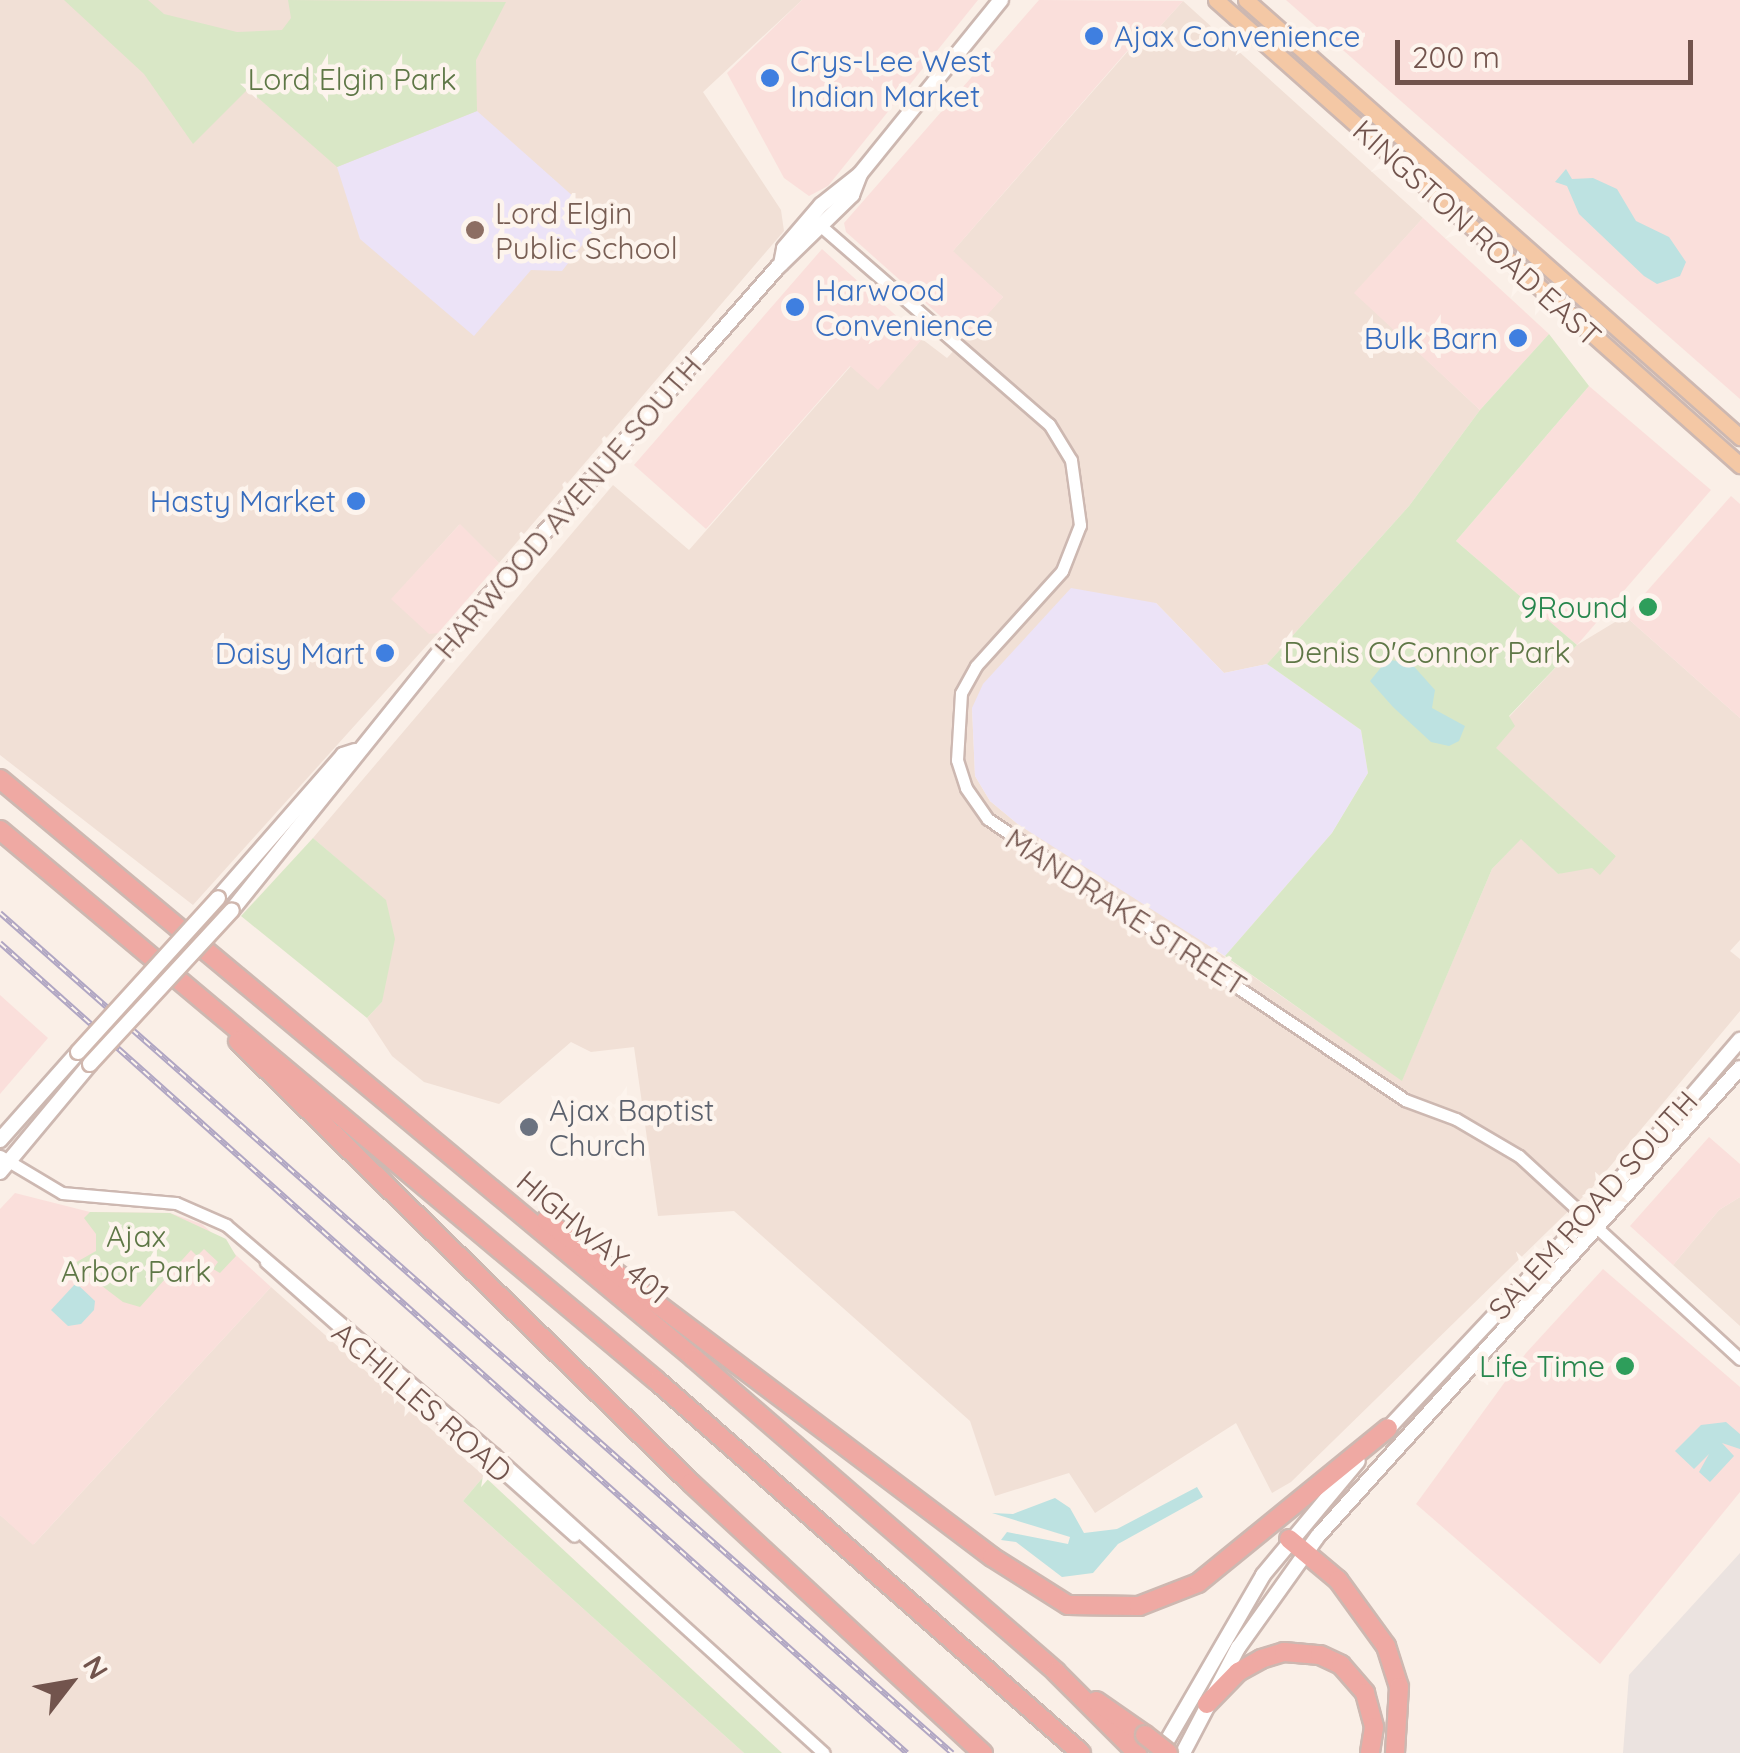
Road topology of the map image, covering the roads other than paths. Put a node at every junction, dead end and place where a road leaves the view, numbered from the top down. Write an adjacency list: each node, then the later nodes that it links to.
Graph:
1 (1216, 0): 9 (main road, KINGSTON ROAD EAST)
2 (1246, 0): 8 (main road, KINGSTON ROAD EAST)
3 (1003, 2): 4 (main road, HARWOOD AVENUE SOUTH)
4 (860, 174): 5 (main road, HARWOOD AVENUE SOUTH); 6 (main road, HARWOOD AVENUE SOUTH)
5 (811, 217): 6 (street, MANDRAKE STREET); 7 (main road, HARWOOD AVENUE SOUTH)
6 (822, 228): 7 (main road, HARWOOD AVENUE SOUTH); 19 (street, MANDRAKE STREET)
7 (781, 264): 10 (main road, HARWOOD AVENUE SOUTH)
8 (1740, 437)
9 (1740, 465)
10 (355, 752): 16 (main road, HARWOOD AVENUE SOUTH, bridge); 18 (main road, HARWOOD AVENUE SOUTH, bridge)
11 (0, 779): 17 (highway, HIGHWAY 401)
12 (0, 830): 13 (highway)
13 (220, 1017): 28 (highway); 29 (highway)
14 (1740, 1040): 19 (main road, SALEM ROAD SOUTH)
15 (1740, 1068): 20 (main road, SALEM ROAD SOUTH)
16 (0, 1140)
17 (458, 1158): 22 (highway); 26 (highway, HIGHWAY 401)
18 (3, 1163): 27 (street, ACHILLES ROAD)
19 (1586, 1218): 20 (street, MANDRAKE STREET); 22 (main road, SALEM ROAD SOUTH)
20 (1598, 1231): 21 (street, MANDRAKE STREET); 24 (main road, SALEM ROAD SOUTH)
21 (1740, 1359)
22 (1388, 1428): 23 (main road, SALEM ROAD SOUTH)
23 (1289, 1539): 24 (highway); 30 (main road, SALEM ROAD SOUTH)
24 (1305, 1552): 25 (main road, SALEM ROAD SOUTH); 34 (highway)
25 (1207, 1704): 32 (main road, SALEM ROAD SOUTH); 33 (highway)
26 (1138, 1746): 31 (highway, HIGHWAY 401, bridge)
27 (824, 1753)
28 (984, 1753)
29 (1081, 1753)
30 (1160, 1753)
31 (1168, 1753)
32 (1183, 1753)
33 (1370, 1753)
34 (1395, 1753)

